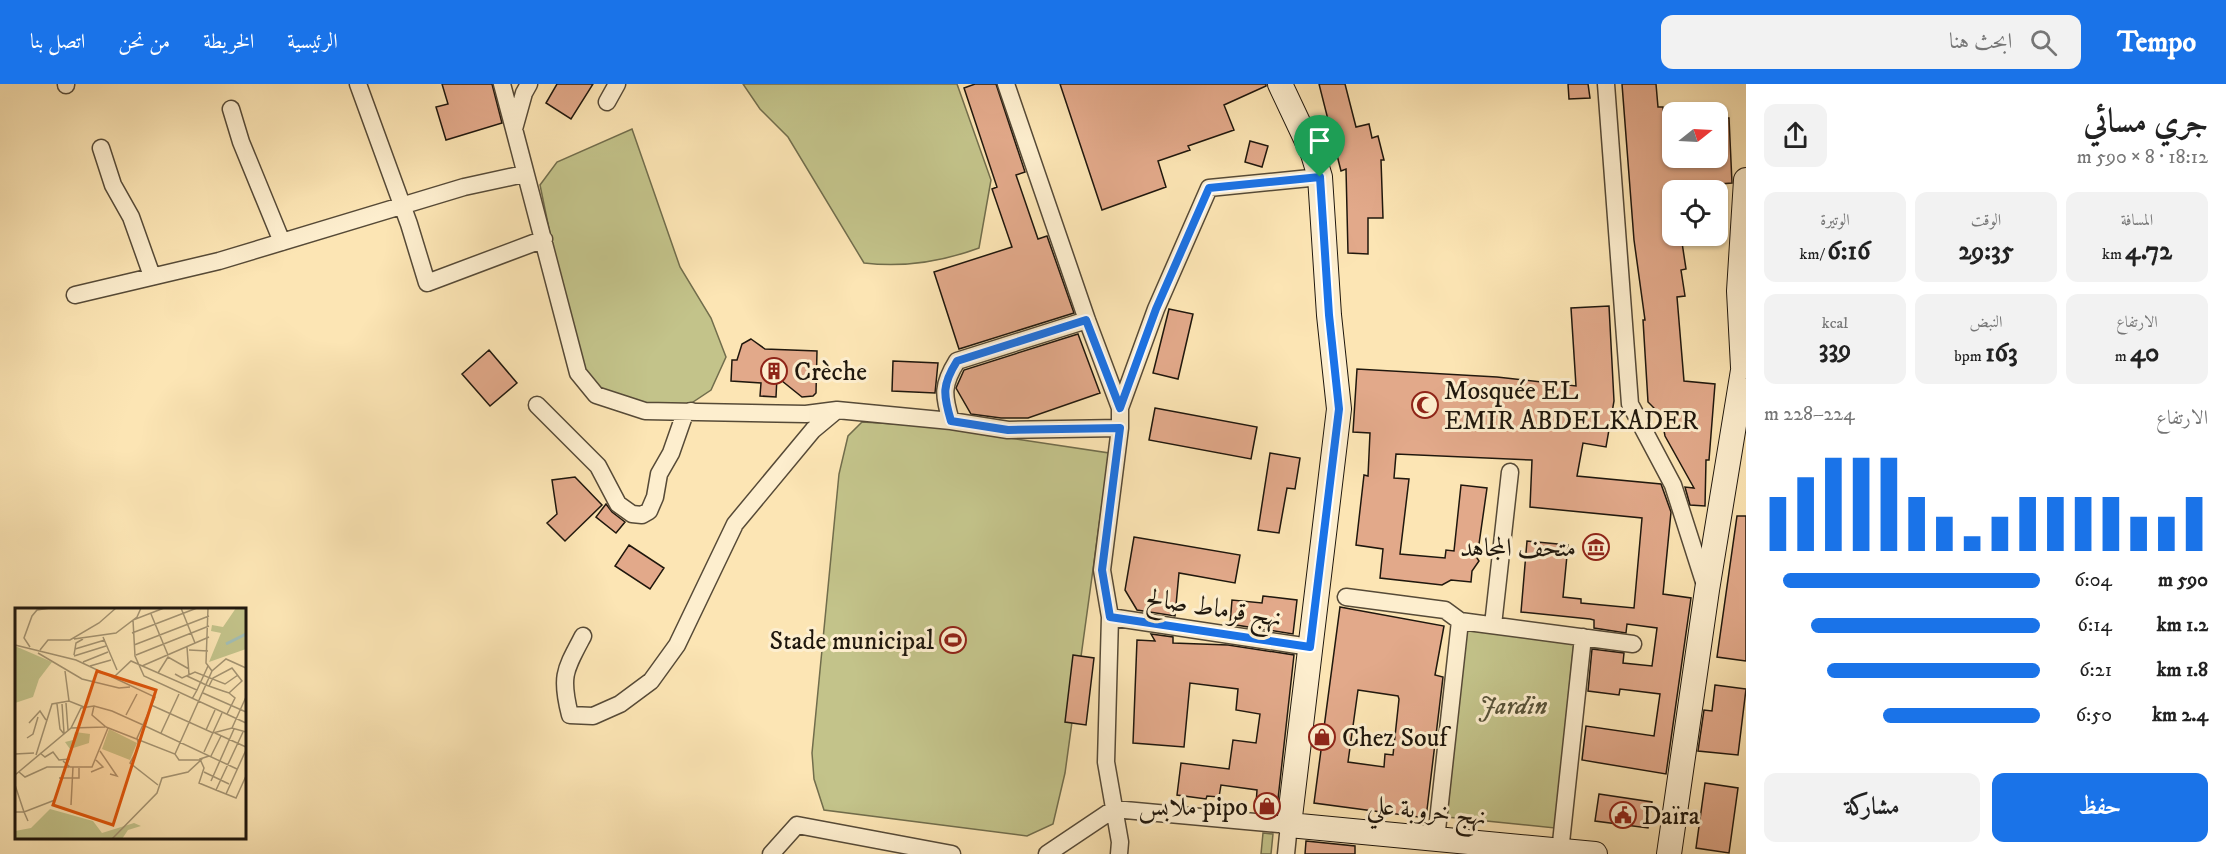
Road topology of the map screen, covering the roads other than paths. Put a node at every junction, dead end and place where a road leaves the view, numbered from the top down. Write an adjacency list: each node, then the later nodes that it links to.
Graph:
1 (358, 84): 15 (street)
2 (502, 84): 10 (street)
3 (530, 84): 10 (street)
4 (617, 84): 8 (street)
5 (1006, 84): 20 (street)
6 (1280, 84): 13 (main road)
7 (1606, 84): 29 (street)
8 (607, 102)
9 (231, 109): 17 (street)
10 (514, 129): 12 (street)
11 (100, 148): 18 (street)
12 (524, 174): 15 (street); 16 (street)
13 (1320, 177): 23 (street); 37 (main road)
14 (1746, 180): 21 (main road)
15 (401, 206): 16 (street); 17 (street)
16 (544, 239): 25 (street)
17 (282, 242): 18 (street)
18 (152, 276): 19 (street)
19 (75, 295)
20 (1086, 320): 23 (street); 26 (street)
21 (1745, 357): 29 (main road)
22 (537, 405): 25 (street)
23 (1120, 408): 27 (street)
24 (837, 410): 25 (street); 26 (street); 34 (street)
25 (691, 411)
26 (951, 421): 27 (street)
27 (1120, 428): 31 (street)
28 (1510, 472): 33 (street)
29 (1707, 590): 48 (main road)
30 (1346, 597): 32 (street)
31 (1110, 617): 37 (street, نهج قرماط صالح); 38 (street)
32 (1460, 621): 33 (street); 40 (street)
33 (1493, 625): 35 (street)
34 (583, 636)
35 (1583, 637): 36 (street); 41 (street)
36 (1633, 644)
37 (1310, 647): 39 (main road)
38 (1114, 809): 39 (street); 44 (street); 45 (street)
39 (1289, 825): 40 (main road, نهج خروبة علي); 46 (street)
40 (1436, 839): 41 (main road, نهج خروبة علي)
41 (1560, 853): 47 (main road, نهج خروبة علي)
42 (771, 854): 43 (street)
43 (952, 854)
44 (1047, 854)
45 (1119, 854)
46 (1286, 854)
47 (1595, 854)
48 (1669, 854)

